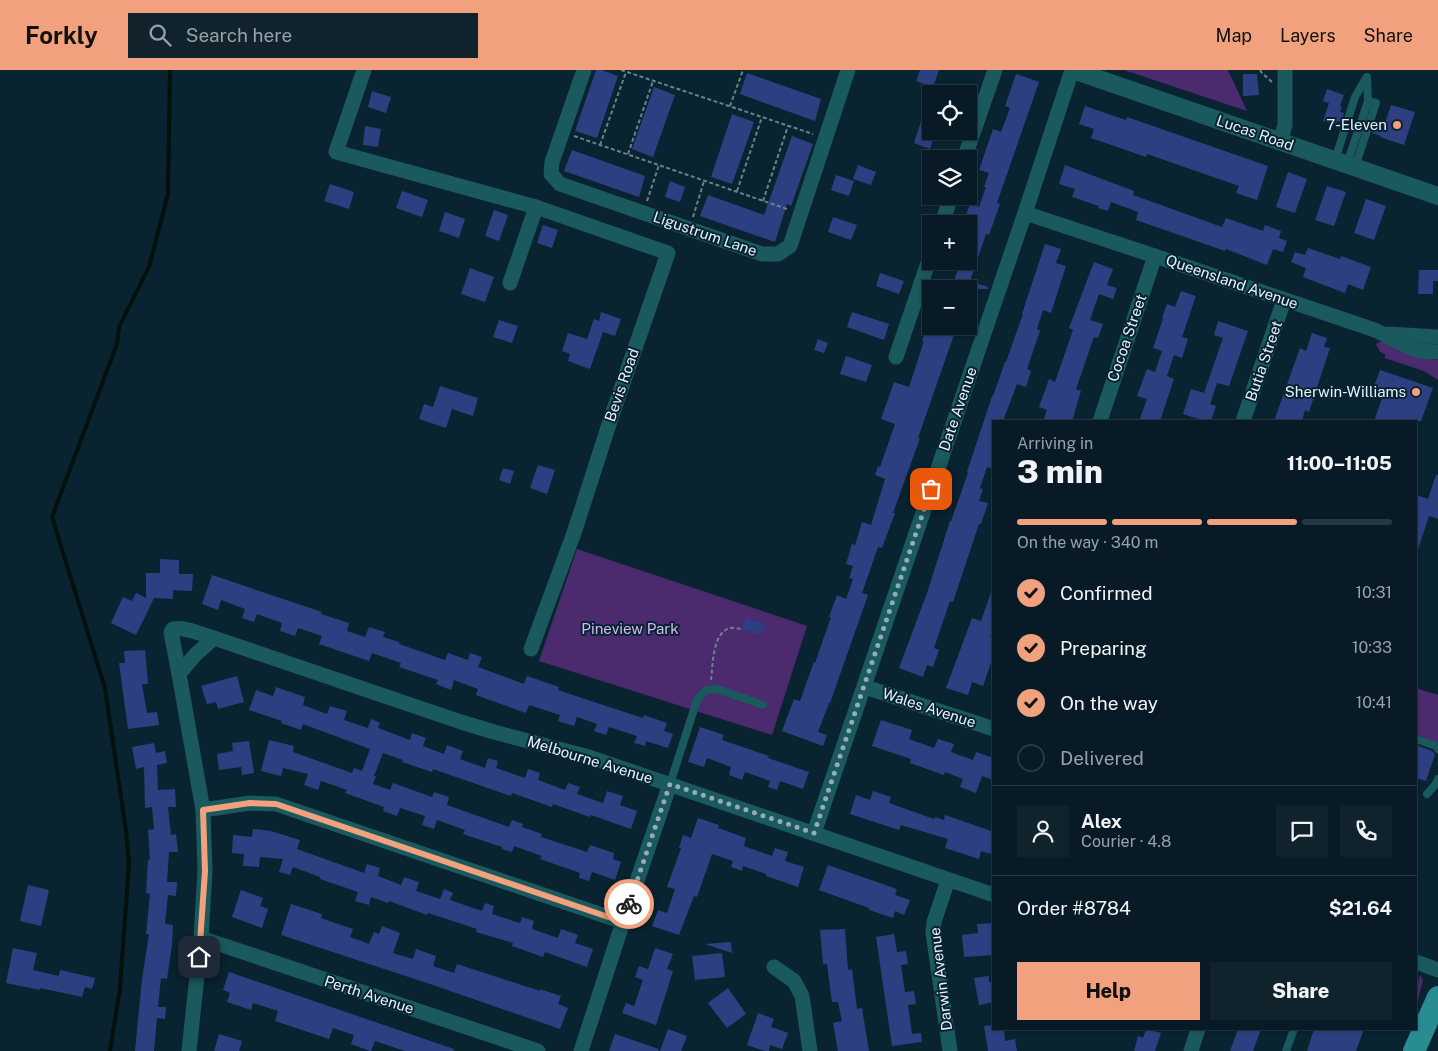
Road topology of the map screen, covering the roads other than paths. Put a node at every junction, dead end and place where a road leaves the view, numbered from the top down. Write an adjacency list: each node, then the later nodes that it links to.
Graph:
1 (364, 70): 11 (street, Bevis Road)
2 (584, 70): 3 (street, Ligustrum Lane)
3 (848, 70)
4 (995, 70): 8 (street)
5 (1072, 70): 7 (street, Lucas Road); 12 (street, Date Avenue)
6 (1285, 70): 7 (street)
7 (1280, 141): 9 (street, Lucas Road)
8 (967, 150)
9 (1345, 164): 9 (lane); 10 (street, Lucas Road)
10 (1438, 196)
11 (536, 208): 15 (street); 24 (street, Bevis Road)
12 (1025, 213): 13 (street, Queensland Avenue); 26 (street, Date Avenue)
13 (1155, 256): 16 (street, Queensland Avenue); 21 (street, Cocoa Street)
14 (926, 270): 20 (street)
15 (510, 283)
16 (1284, 300): 17 (street, Queensland Avenue); 22 (street, Butia Street)
17 (1385, 334): 18 (street); 19 (street, Queensland Avenue)
18 (1438, 337)
19 (1438, 352)
20 (896, 357)
21 (1100, 420)
22 (1243, 420)
23 (214, 638): 25 (street); 25 (street, Melbourne Avenue); 32 (street, Melbourne Avenue)
24 (531, 649)
25 (179, 674): 34 (street)
26 (865, 687): 28 (street, Wales Avenue); 35 (street, Date Avenue)
27 (763, 705): 32 (lane)
28 (992, 728)
29 (1417, 739): 30 (lane)
30 (1438, 749)
31 (1438, 779): 33 (lane)
32 (670, 784): 35 (street, Melbourne Avenue); 38 (street)
33 (1427, 794)
34 (203, 810): 38 (street); 39 (street)
35 (814, 833): 36 (street, Melbourne Avenue)
36 (948, 880): 37 (street, Melbourne Avenue); 51 (street, Darwin Avenue)
37 (992, 894)
38 (623, 922): 49 (street)
39 (201, 938): 47 (street); 48 (street, Perth Avenue)
40 (1417, 962): 42 (street)
41 (774, 967): 50 (street)
42 (1438, 970)
43 (1438, 997): 54 (main road)
44 (1438, 1009): 55 (main road)
45 (1198, 1030): 52 (street)
46 (1294, 1030): 53 (lane)
47 (189, 1051)
48 (538, 1051)
49 (581, 1051)
50 (810, 1051)
51 (950, 1051)
52 (1191, 1051)
53 (1286, 1051)
54 (1414, 1051)
55 (1433, 1051)

